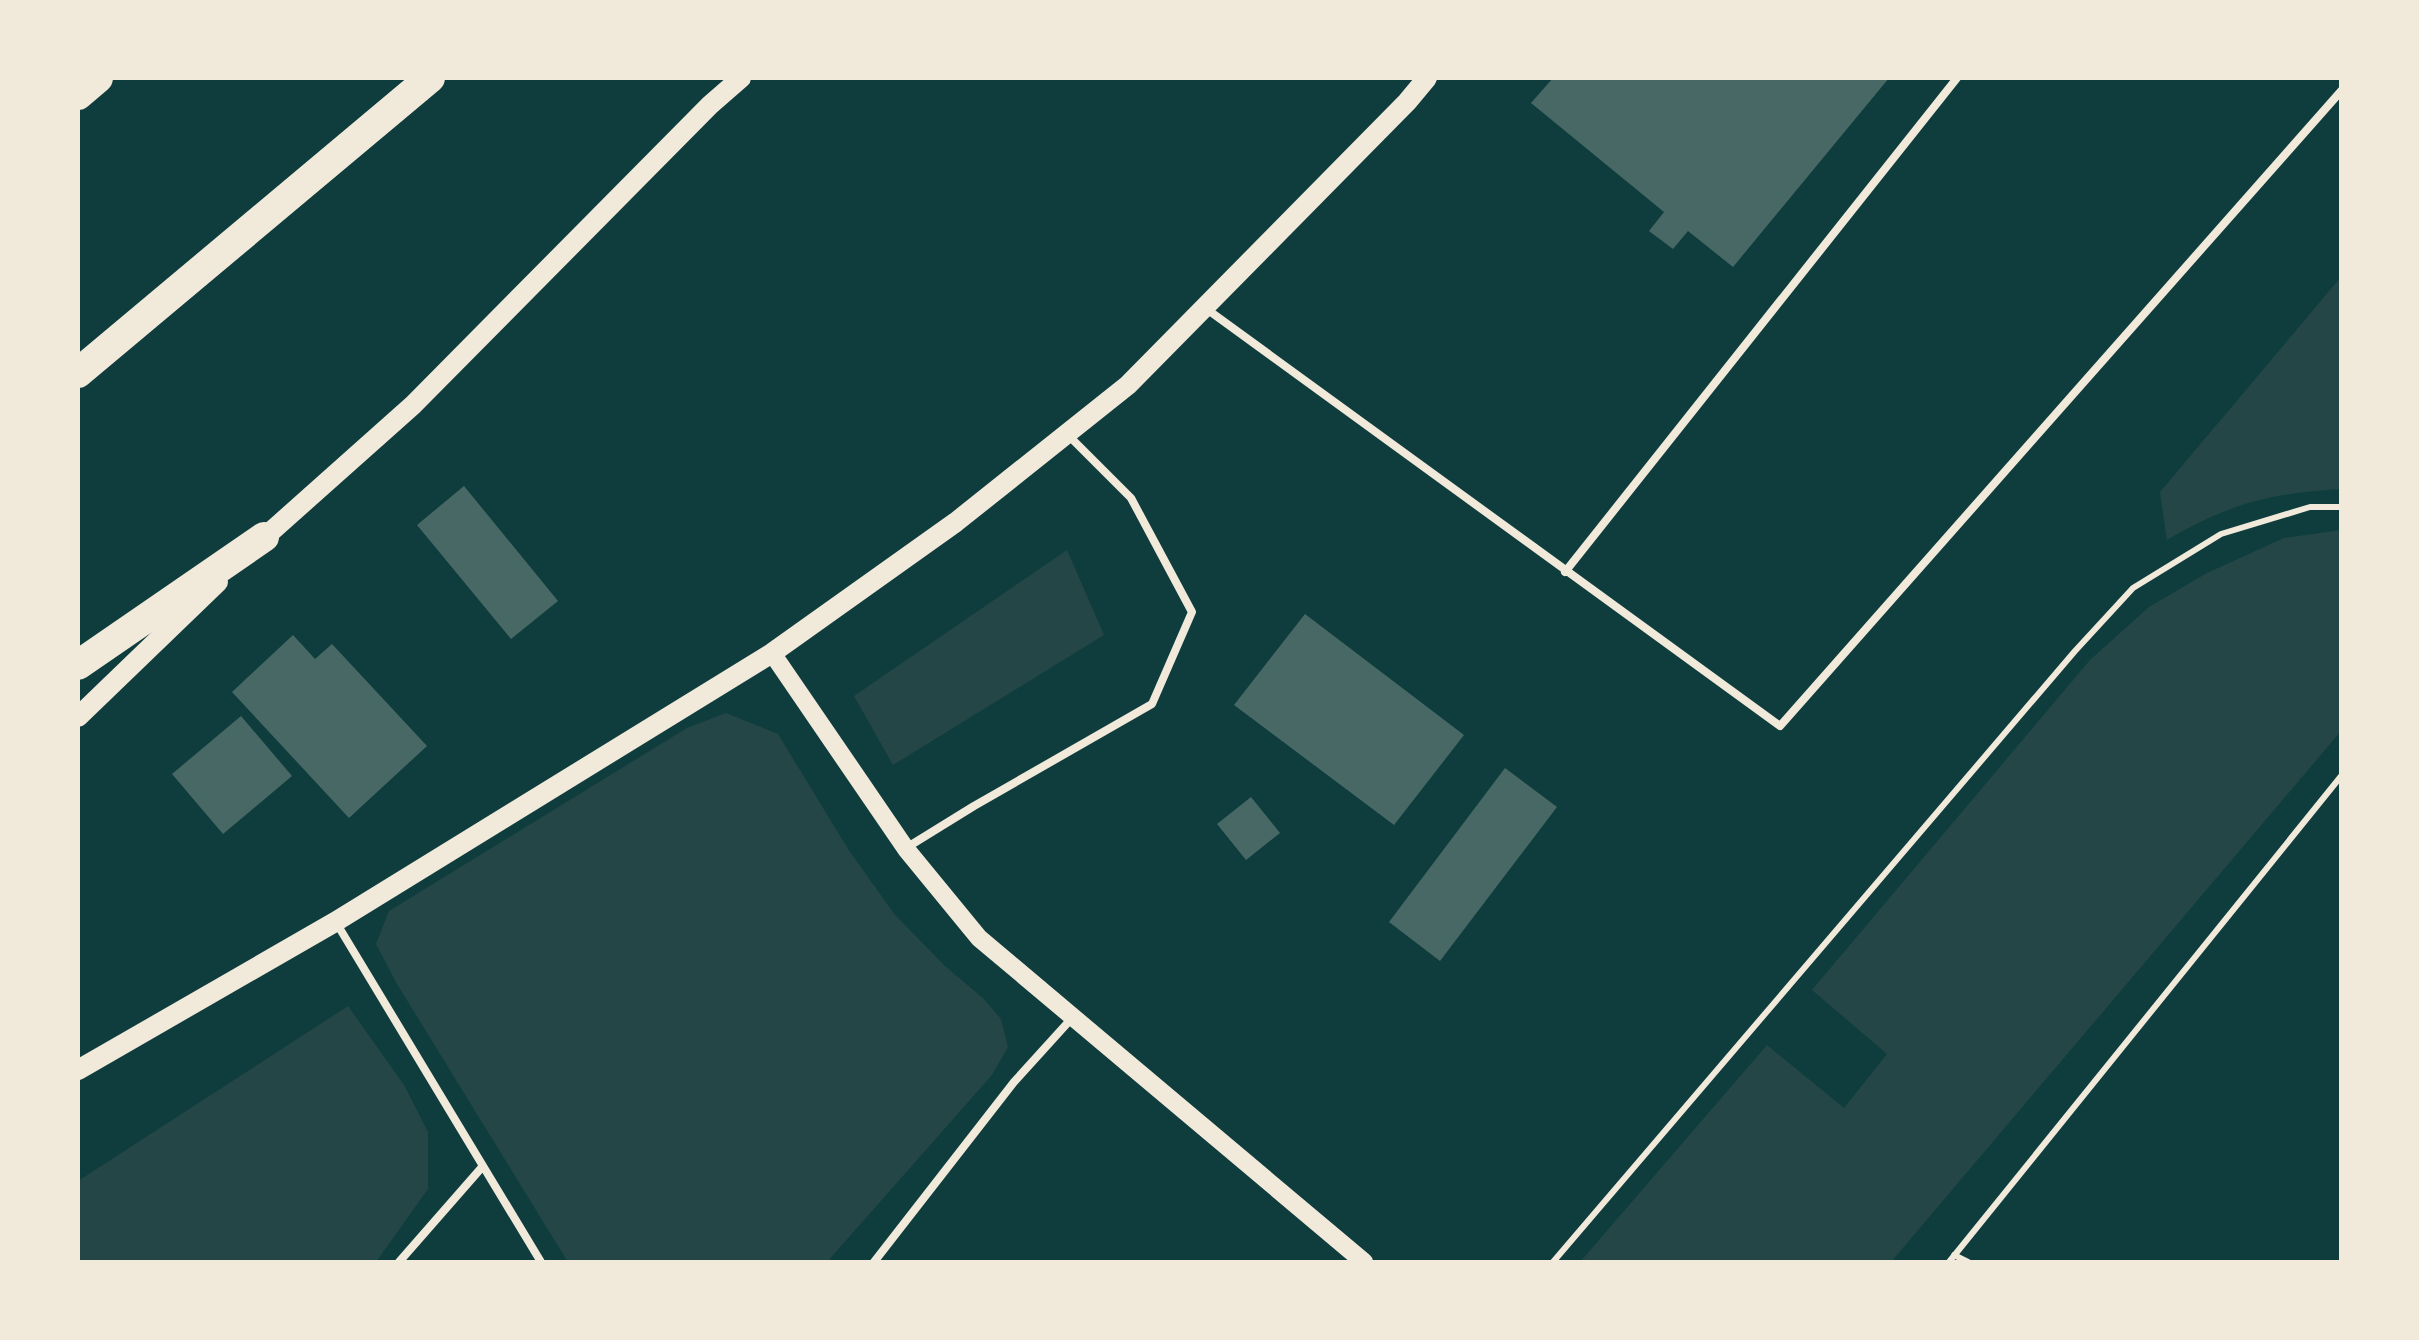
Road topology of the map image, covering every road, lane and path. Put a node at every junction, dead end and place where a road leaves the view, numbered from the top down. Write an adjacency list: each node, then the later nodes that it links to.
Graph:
1 (98, 78): 7 (highway)
2 (430, 78): 9 (highway)
3 (741, 78): 12 (main road)
4 (1427, 78): 8 (main road)
5 (1957, 78): 13 (lane)
6 (2342, 90): 13 (lane)
7 (78, 95)
8 (1204, 308): 10 (main road); 13 (lane)
9 (78, 373)
10 (1067, 434): 14 (main road); 18 (lane)
11 (2342, 507): 28 (path)
12 (264, 536): 15 (highway); 16 (main road)
13 (1565, 572)
14 (772, 653): 18 (street); 19 (main road)
15 (78, 665)
16 (78, 717)
17 (2342, 775): 23 (path)
18 (906, 848): 20 (street)
19 (335, 922): 21 (main road); 22 (lane)
20 (1072, 1018): 26 (lane); 27 (street)
21 (78, 1070)
22 (483, 1166): 24 (lane); 25 (lane)
23 (1952, 1259): 29 (path)
24 (399, 1262)
25 (541, 1262)
26 (874, 1262)
27 (1364, 1262)
28 (1553, 1262)
29 (1968, 1262)

